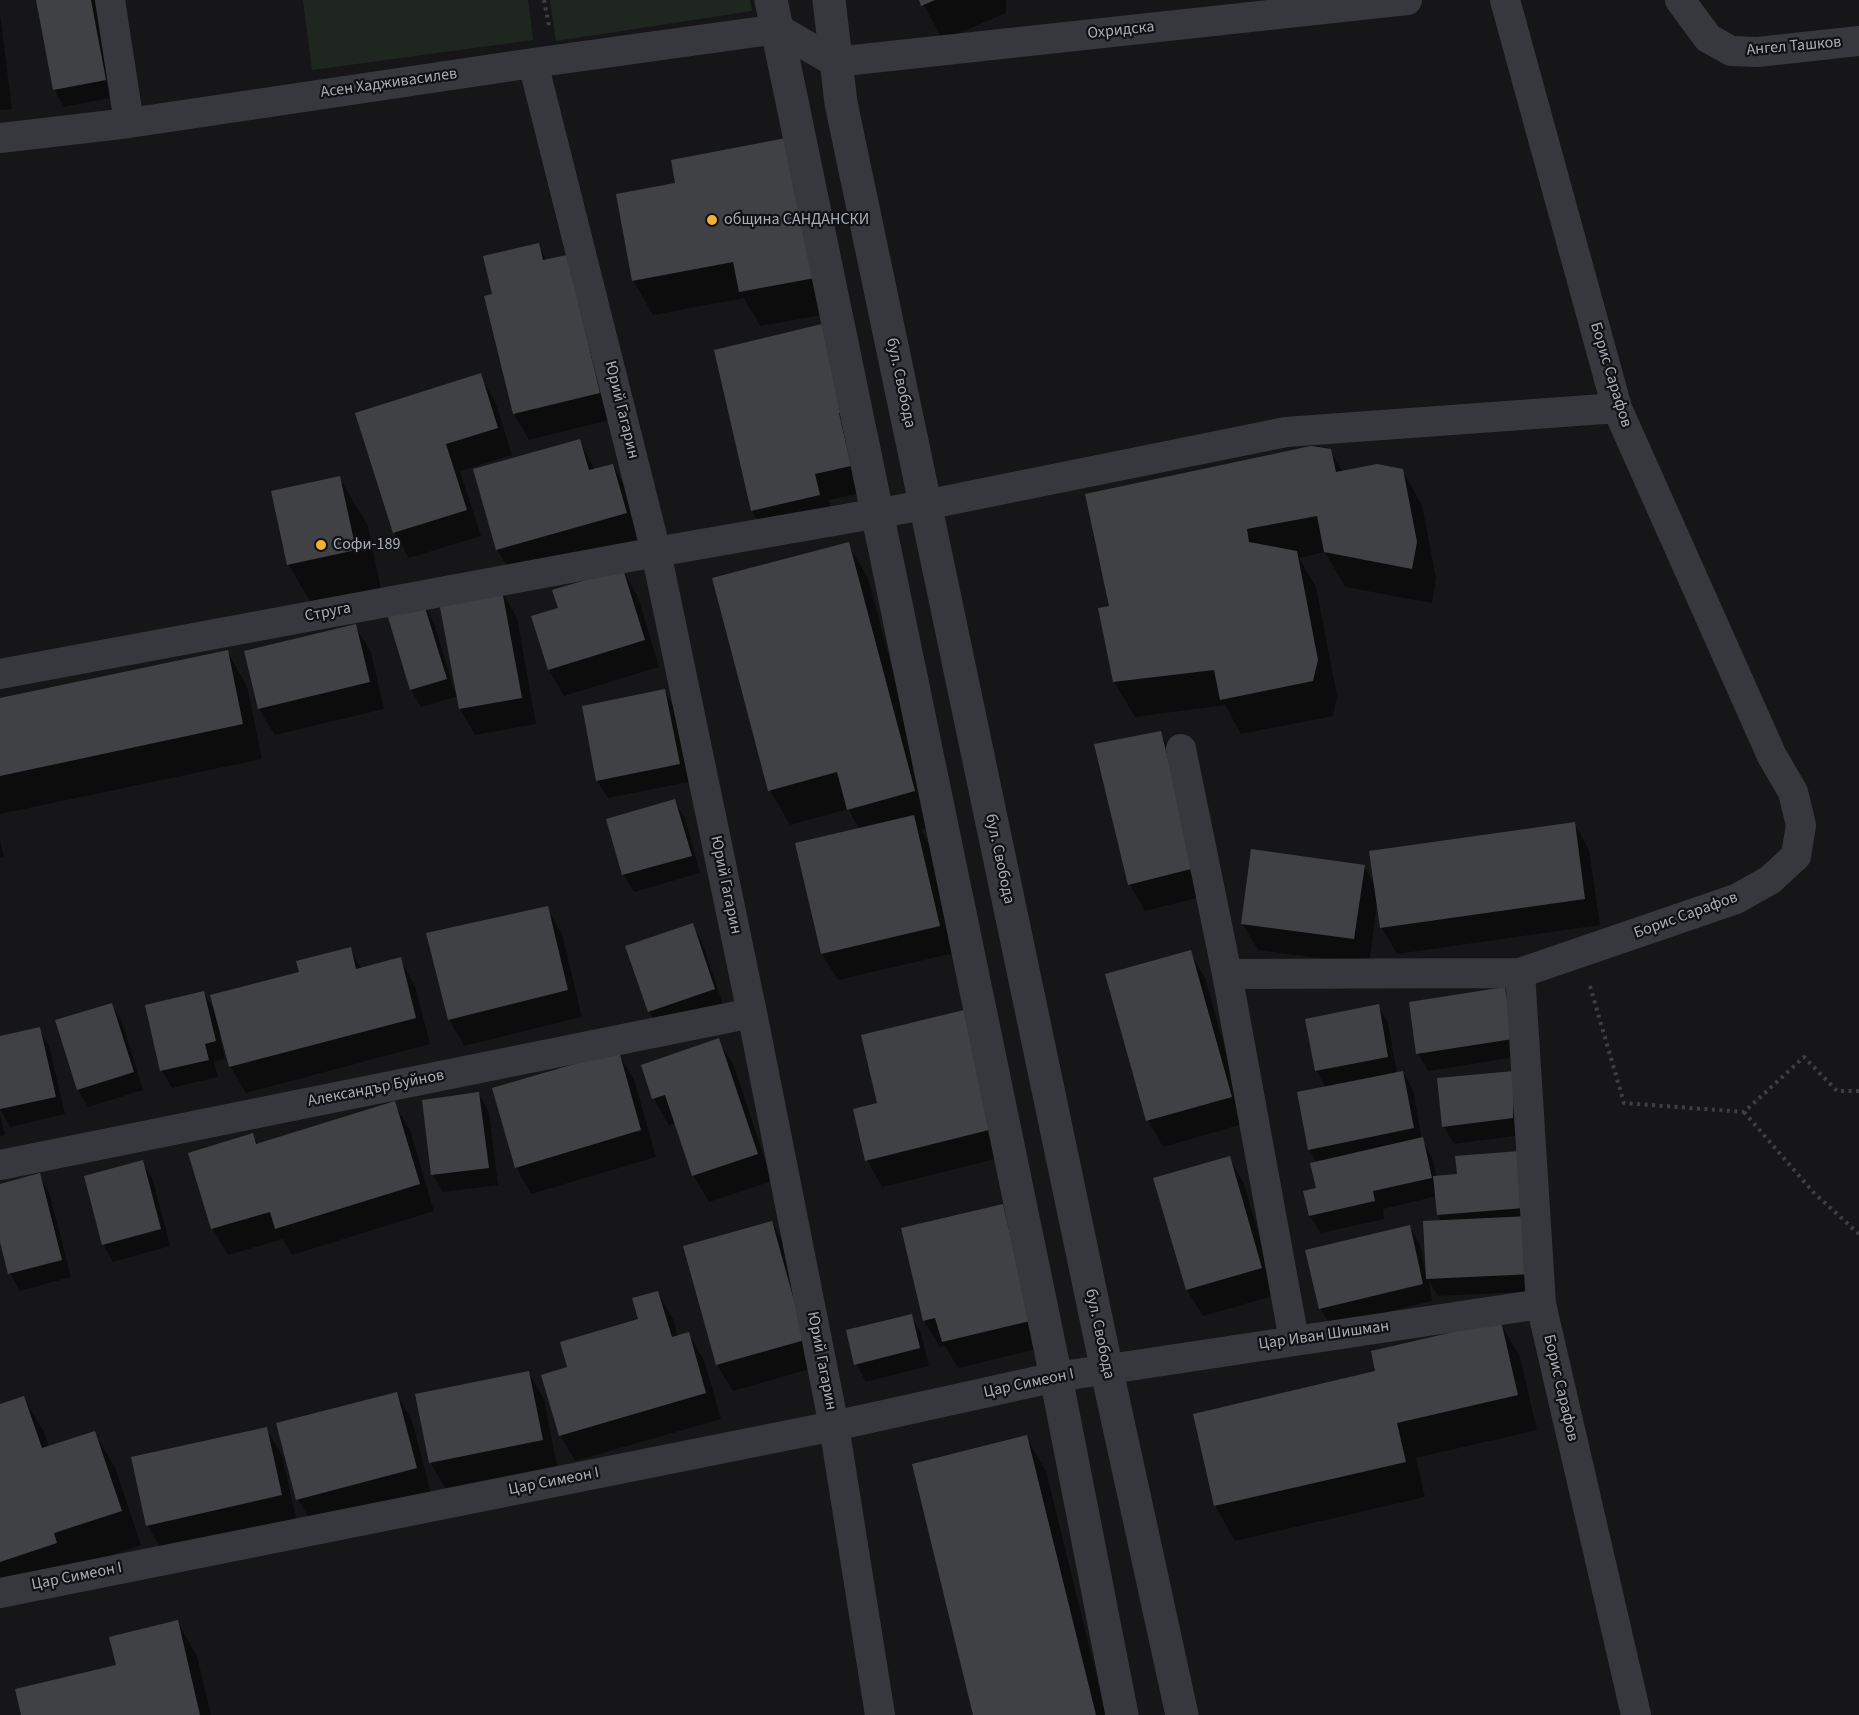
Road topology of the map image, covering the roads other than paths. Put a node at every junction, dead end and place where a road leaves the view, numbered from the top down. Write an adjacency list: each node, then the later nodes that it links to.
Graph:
1 (110, 0): 10 (street)
2 (829, 0): 8 (street, бул. Свобода)
3 (1407, 0): 8 (street, Охридска)
4 (1505, 0): 12 (street, Борис Сарафов)
5 (1680, 0): 7 (street, Ангел Ташков)
6 (775, 15): 8 (street); 9 (street, Асен Хадживасилев); 14 (street)
7 (1859, 41)
8 (835, 62): 13 (street, бул. Свобода)
9 (533, 63): 10 (street, Асен Хадживасилев); 15 (street, Юрий Гагарин)
10 (129, 123): 11 (street, Асен Хадживасилев)
11 (0, 138)
12 (1617, 408): 13 (street, Струга); 18 (street, Борис Сарафов)
13 (925, 506): 14 (street, Струга); 24 (street, бул. Свобода)
14 (879, 514): 15 (street, Струга); 25 (street)
15 (656, 552): 16 (street, Струга); 20 (street, Юрий Гагарин)
16 (0, 674)
17 (1181, 749): 19 (street)
18 (1520, 973): 19 (street); 22 (street, Борис Сарафов)
19 (1227, 974): 23 (street)
20 (752, 1013): 21 (street, Александър Буйнов); 26 (street, Юрий Гагарин)
21 (0, 1165)
22 (1541, 1304): 23 (street, Цар Иван Шишман); 31 (street, Борис Сарафов)
23 (1294, 1341): 24 (street, Цар Иван Шишман)
24 (1107, 1369): 25 (street, Цар Симеон I); 30 (street, бул. Свобода)
25 (1056, 1377): 26 (street, Цар Симеон I); 29 (street)
26 (834, 1426): 27 (street, Цар Симеон I); 28 (street, Юрий Гагарин)
27 (0, 1593)
28 (880, 1715)
29 (1122, 1715)
30 (1182, 1715)
31 (1636, 1715)

